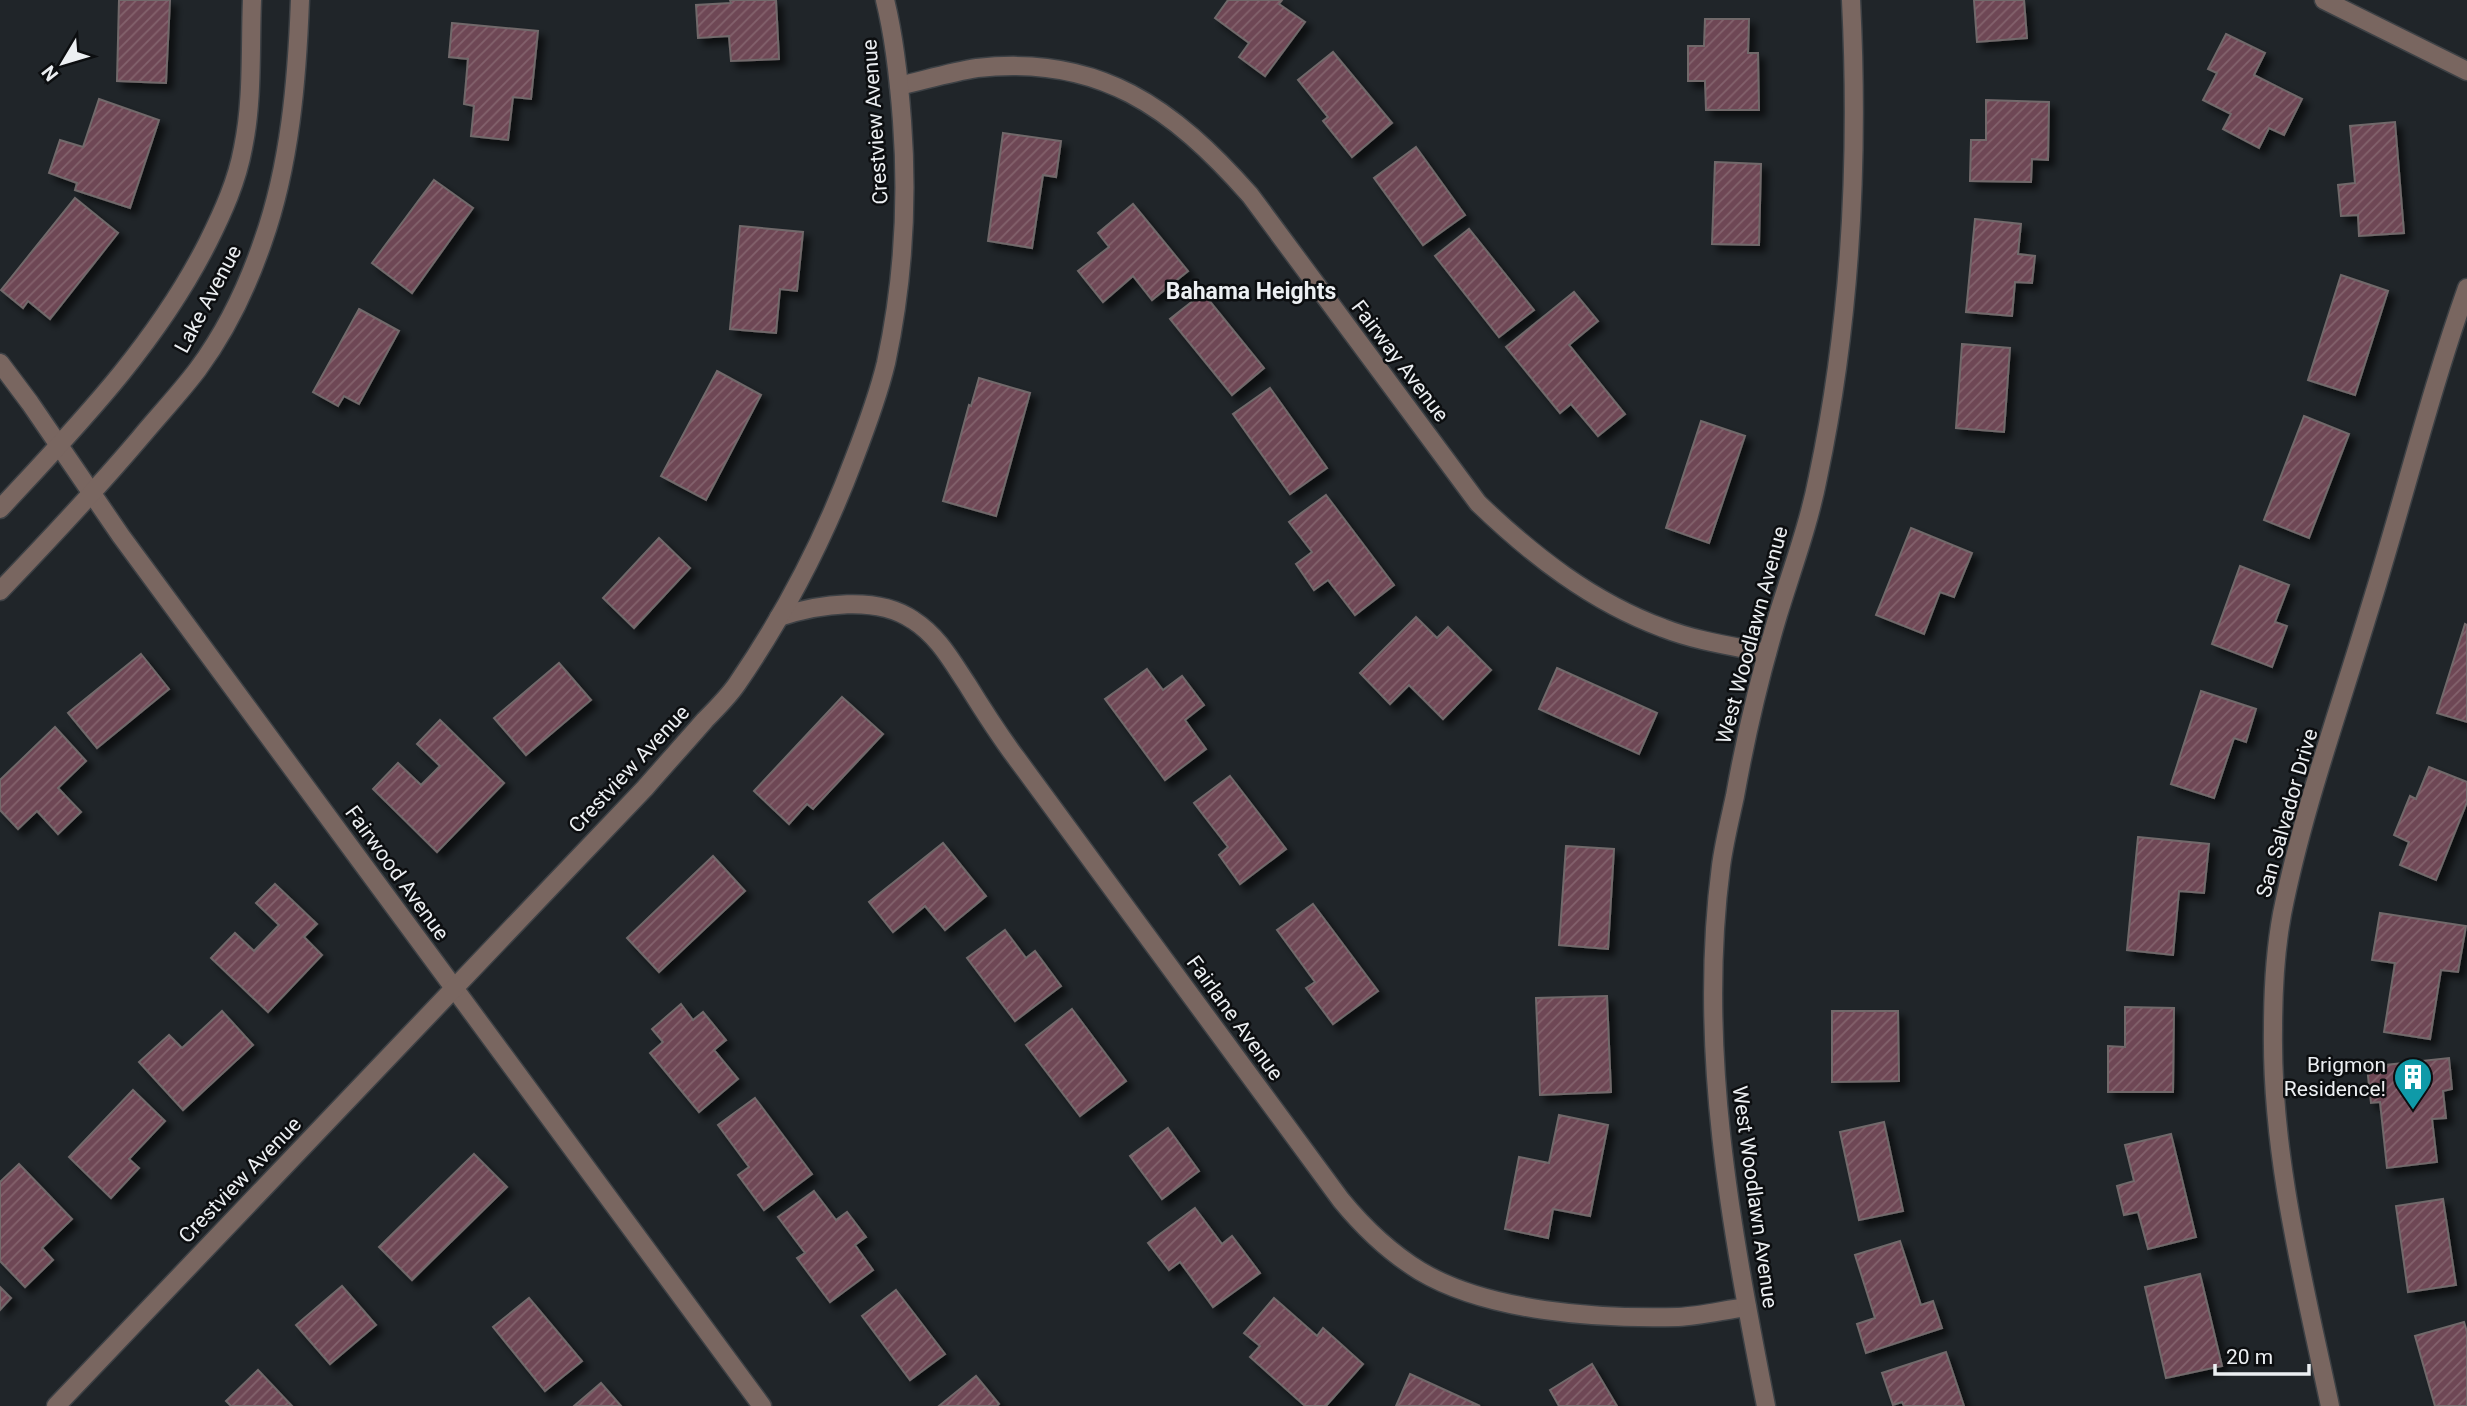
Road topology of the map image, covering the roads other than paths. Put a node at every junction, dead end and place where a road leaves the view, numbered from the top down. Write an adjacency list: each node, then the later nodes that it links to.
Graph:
1 (252, 0): 10 (street, Lake Avenue)
2 (300, 0): 11 (street, Lake Avenue)
3 (885, 0): 7 (street, Crestview Avenue)
4 (1851, 0): 15 (street, West Woodlawn Avenue)
5 (2324, 0): 6 (street)
6 (2467, 71)
7 (899, 86): 14 (street, Crestview Avenue); 15 (street, Fairway Avenue)
8 (2467, 288): 21 (street, San Salvador Drive)
9 (0, 363): 10 (street, Fairwood Avenue)
10 (59, 445): 11 (street, Fairwood Avenue); 12 (street, Lake Avenue)
11 (92, 494): 13 (street, Lake Avenue); 16 (street, Fairwood Avenue)
12 (0, 509)
13 (0, 591)
14 (779, 617): 16 (street, Crestview Avenue); 17 (street, Fairlane Avenue)
15 (1767, 653): 17 (street, West Woodlawn Avenue)
16 (454, 990): 18 (street, Crestview Avenue); 19 (street, Fairwood Avenue)
17 (1747, 1307): 20 (street, West Woodlawn Avenue)
18 (56, 1406)
19 (762, 1406)
20 (1766, 1406)
21 (2330, 1406)

